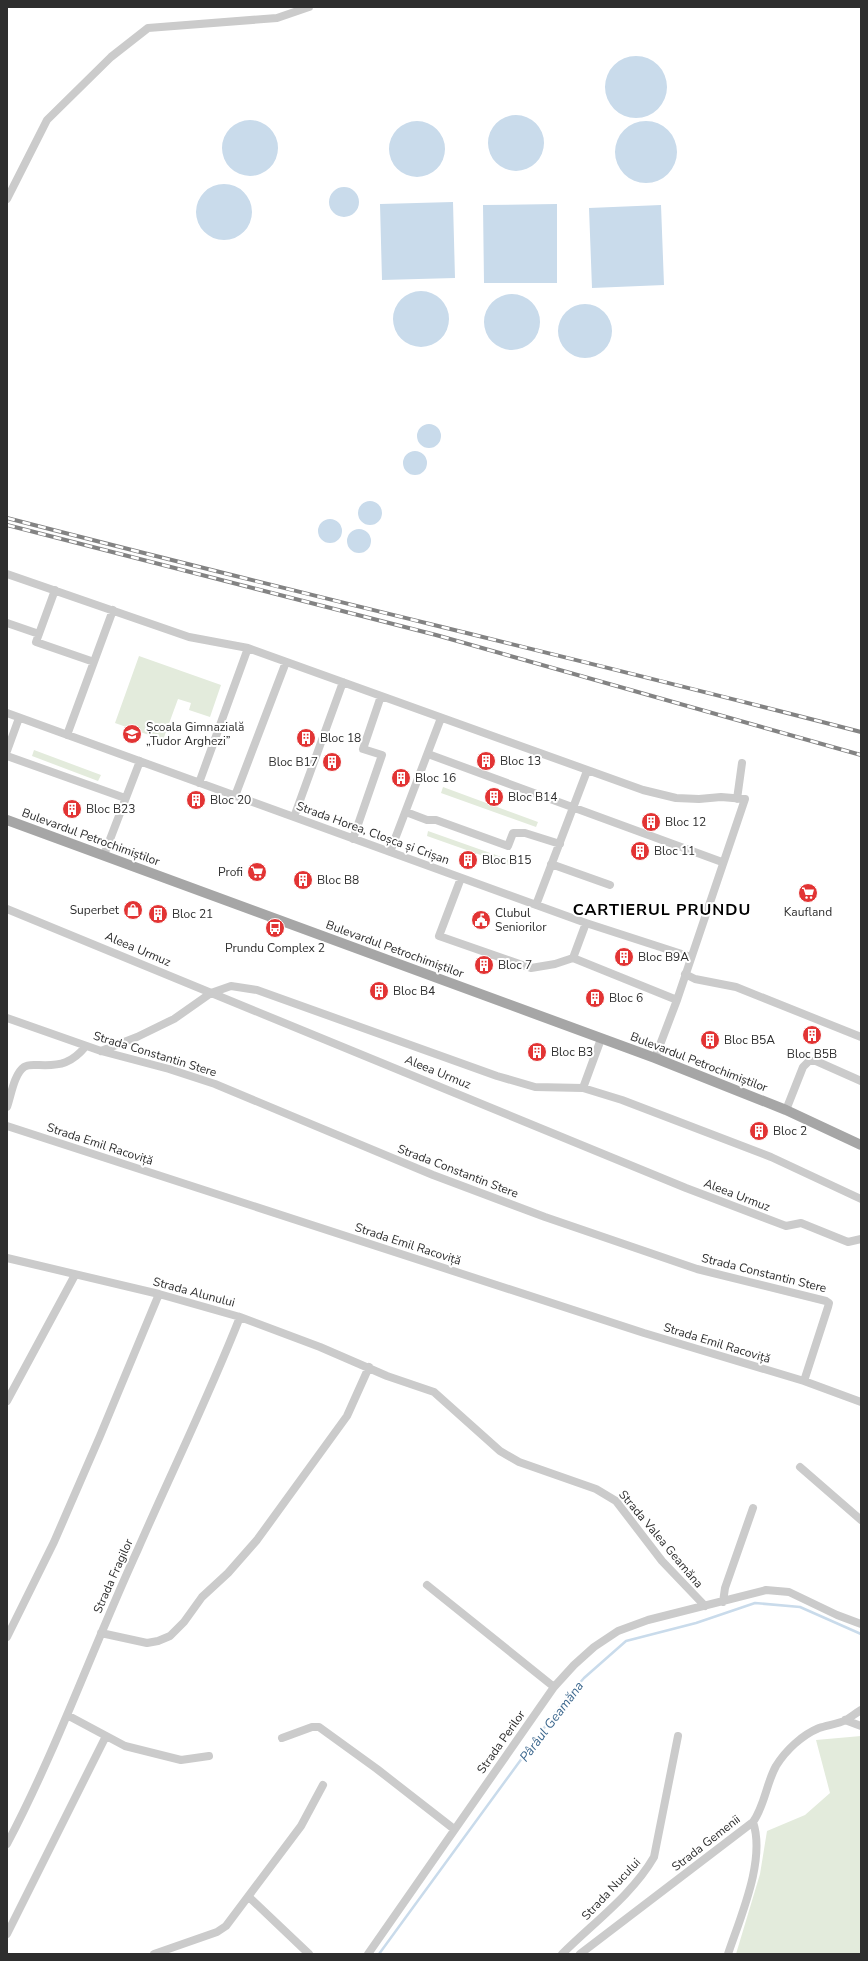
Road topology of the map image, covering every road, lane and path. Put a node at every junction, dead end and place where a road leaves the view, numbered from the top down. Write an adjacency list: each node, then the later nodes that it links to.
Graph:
1 (309, 7): 2 (street)
2 (7, 199)
3 (7, 574): 4 (street)
4 (55, 590): 5 (street); 7 (street)
5 (113, 610): 8 (street); 9 (street)
6 (7, 623): 7 (street)
7 (39, 634): 9 (street)
8 (248, 648): 10 (street); 23 (street)
9 (94, 662): 16 (street)
10 (286, 662): 11 (street); 24 (street)
11 (343, 682): 12 (street); 29 (street)
12 (381, 696): 15 (street); 31 (street)
13 (7, 713): 14 (street, Strada Horea, Cloșca și Crișan)
14 (19, 718): 16 (street, Strada Horea, Cloșca și Crișan); 17 (street)
15 (441, 718): 18 (street); 22 (street)
16 (67, 735): 20 (street, Strada Horea, Cloșca și Crișan)
17 (7, 751)
18 (428, 754): 27 (street); 28 (street)
19 (7, 756): 25 (street)
20 (140, 761): 23 (street, Strada Horea, Cloșca și Crișan); 25 (street)
21 (742, 763): 26 (street)
22 (587, 771): 26 (street); 27 (street)
23 (199, 783): 24 (street, Strada Horea, Cloșca și Crișan)
24 (235, 796): 29 (street, Strada Horea, Cloșca și Crișan)
25 (125, 798): 34 (street)
26 (737, 798): 35 (street)
27 (574, 807): 32 (street); 35 (street)
28 (406, 812): 32 (street); 33 (street)
29 (294, 817): 31 (street, Strada Horea, Cloșca și Crișan)
30 (7, 820): 34 (main road, Bulevardul Petrochimiștilor)
31 (353, 839): 33 (street, Strada Horea, Cloșca și Crișan)
32 (560, 844): 36 (street)
33 (390, 852): 37 (street, Strada Horea, Cloșca și Crișan)
34 (104, 855): 49 (main road, Bulevardul Petrochimiștilor)
35 (722, 862): 42 (street)
36 (551, 864): 38 (street); 39 (street)
37 (461, 878): 39 (street, Strada Horea, Cloșca și Crișan); 43 (street)
38 (610, 885)
39 (536, 905): 41 (street, Strada Horea, Cloșca și Crișan)
40 (7, 909): 45 (street, Aleea Urmuz)
41 (586, 923): 42 (street, Strada Horea, Cloșca și Crișan); 43 (street)
42 (691, 957): 44 (street)
43 (573, 958): 46 (street)
44 (685, 974): 46 (street); 48 (street)
45 (211, 993): 51 (street); 54 (street); 60 (street, Aleea Urmuz)
46 (677, 1000): 52 (street)
47 (7, 1018): 50 (street, Strada Constantin Stere)
48 (861, 1037)
49 (601, 1039): 52 (main road, Bulevardul Petrochimiștilor); 54 (street)
50 (86, 1046): 51 (street, Strada Constantin Stere); 55 (street)
51 (101, 1051): 66 (street, Strada Constantin Stere)
52 (655, 1058): 56 (main road, Bulevardul Petrochimiștilor)
53 (861, 1081): 56 (street)
54 (583, 1088): 59 (street)
55 (7, 1107)
56 (786, 1110): 58 (main road, Bulevardul Petrochimiștilor)
57 (7, 1126): 66 (street, Strada Emil Racoviță)
58 (861, 1145)
59 (861, 1199)
60 (861, 1239)
61 (7, 1258): 62 (street, Strada Alunului)
62 (75, 1275): 63 (street, Strada Alunului); 67 (street)
63 (159, 1294): 64 (street, Strada Alunului); 77 (street)
64 (240, 1317): 65 (street, Strada Alunului); 76 (street, Strada Fragilor)
65 (369, 1367): 74 (street, Strada Valea Geamăna); 76 (street)
66 (804, 1381): 68 (street, Strada Emil Racoviță)
67 (7, 1401)
68 (861, 1402)
69 (800, 1467): 71 (street)
70 (753, 1508): 73 (street)
71 (861, 1520)
72 (427, 1585): 78 (street)
73 (723, 1602): 74 (street, Strada Perilor); 75 (street, Strada Perilor)
74 (704, 1606): 78 (street, Strada Perilor)
75 (861, 1624)
76 (101, 1633): 80 (street, Strada Fragilor)
77 (7, 1637)
78 (554, 1687): 89 (street, Strada Perilor)
79 (861, 1710): 81 (street, Strada Gemenii)
80 (67, 1715): 83 (street); 90 (street, Strada Fragilor)
81 (845, 1720): 82 (street); 88 (street, Strada Gemenii)
82 (861, 1726)
83 (106, 1736): 86 (street); 92 (street)
84 (678, 1736): 96 (street, Strada Nucului)
85 (282, 1738): 89 (street)
86 (209, 1756)
87 (323, 1785): 91 (street)
88 (753, 1822): 97 (street, Strada Gemenii); 98 (street)
89 (454, 1829): 95 (street, Strada Perilor)
90 (7, 1844)
91 (249, 1897): 93 (street); 94 (street)
92 (7, 1934)
93 (154, 1954)
94 (308, 1954)
95 (368, 1954)
96 (562, 1954)
97 (580, 1954)
98 (728, 1954)

